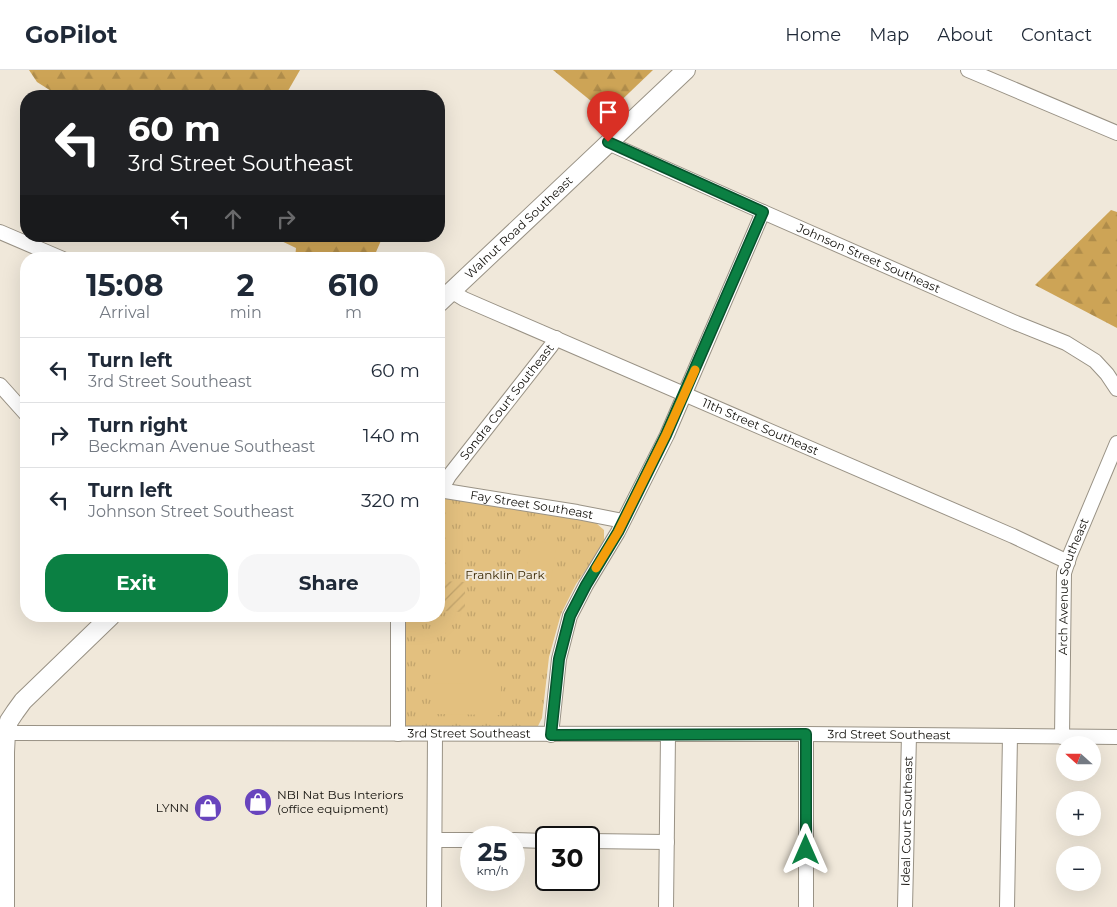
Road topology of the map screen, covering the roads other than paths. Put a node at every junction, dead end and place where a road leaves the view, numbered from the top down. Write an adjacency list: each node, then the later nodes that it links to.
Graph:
1 (686, 70): 4 (main road, Walnut Road Southeast)
2 (968, 70): 3 (street)
3 (1117, 133)
4 (608, 142): 5 (street, Johnson Street Southeast); 10 (main road, Walnut Road Southeast)
5 (763, 212): 13 (street, Johnson Street Southeast); 14 (street)
6 (0, 232): 7 (street)
7 (20, 241)
8 (23, 242): 9 (street)
9 (47, 252)
10 (445, 297): 11 (street, 11th Street Southeast)
11 (556, 338): 14 (street, 11th Street Southeast); 17 (street, Sondra Court Southeast)
12 (0, 385): 15 (street)
13 (1117, 389)
14 (685, 394): 19 (street); 20 (street, 11th Street Southeast)
15 (20, 407)
16 (1117, 443): 20 (street, Arch Avenue Southeast)
17 (445, 482)
18 (445, 491): 19 (street, Fay Street Southeast)
19 (623, 521): 27 (street)
20 (1068, 562): 31 (street, Arch Avenue Southeast)
21 (105, 622): 23 (main road)
22 (398, 622): 24 (street)
23 (3, 733): 24 (street, 3rd Street Southeast); 39 (main road)
24 (398, 734): 25 (street, 3rd Street Southeast)
25 (435, 734): 27 (street, 3rd Street Southeast); 35 (street)
26 (806, 734): 28 (street, 3rd Street Southeast); 29 (street, 3rd Street Southeast); 42 (street)
27 (551, 735): 28 (street, 3rd Street Southeast)
28 (668, 735): 38 (street)
29 (909, 735): 30 (street, 3rd Street Southeast); 43 (street, Ideal Court Southeast)
30 (1010, 736): 32 (street, 3rd Street Southeast); 44 (street)
31 (1062, 736)
32 (1056, 737)
33 (1101, 737): 34 (street, 3rd Street Southeast)
34 (1117, 737)
35 (434, 840): 36 (street); 40 (street)
36 (460, 840)
37 (600, 841): 38 (street)
38 (667, 842): 41 (street)
39 (5, 907)
40 (434, 907)
41 (666, 907)
42 (806, 907)
43 (905, 907)
44 (1007, 907)

